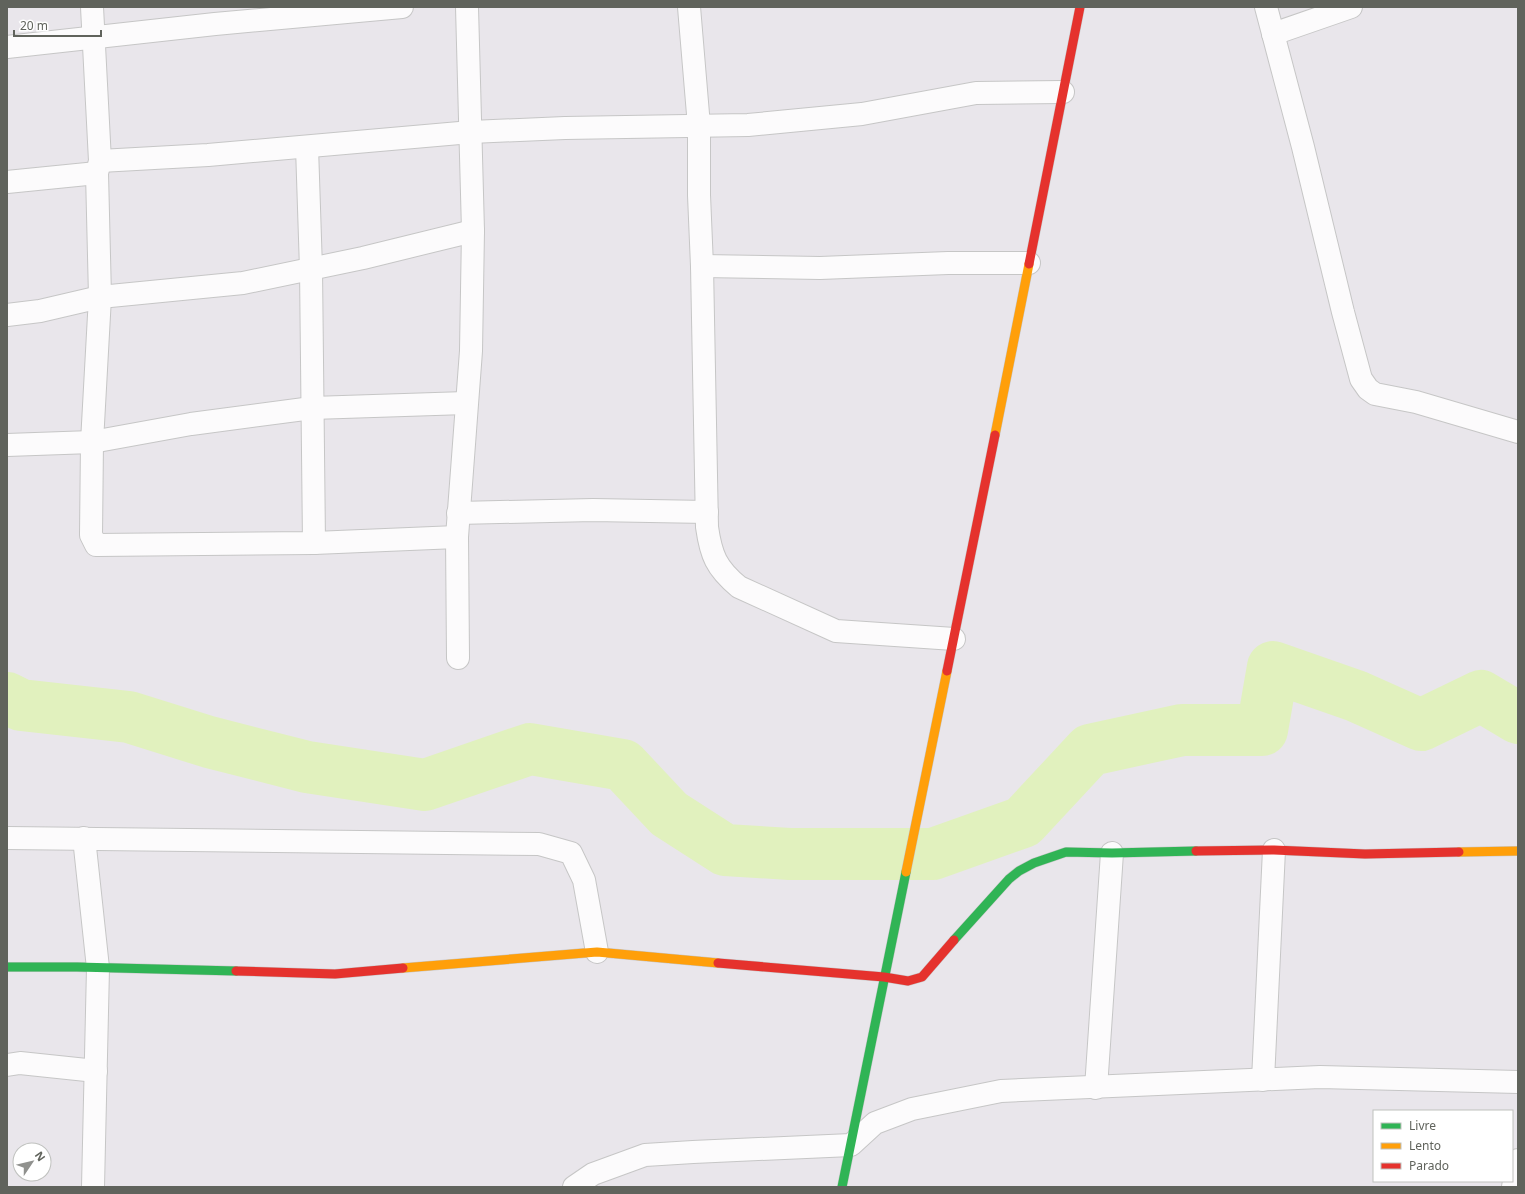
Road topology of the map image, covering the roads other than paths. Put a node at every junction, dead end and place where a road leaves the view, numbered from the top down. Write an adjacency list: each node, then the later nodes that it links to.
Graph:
1 (92, 7): 9 (street)
2 (402, 7): 9 (street)
3 (467, 7): 13 (street)
4 (689, 7): 12 (street)
5 (1080, 7): 11 (street)
6 (1266, 7): 8 (street)
7 (1351, 7): 8 (street)
8 (1273, 34): 25 (street)
9 (94, 38): 10 (street); 15 (street)
10 (7, 47)
11 (1063, 92): 12 (street); 18 (street)
12 (699, 126): 13 (street); 19 (street)
13 (471, 132): 14 (street); 17 (street)
14 (307, 147): 15 (street); 20 (street)
15 (98, 167): 16 (street); 21 (street)
16 (7, 182)
17 (474, 231): 20 (street); 23 (street)
18 (1029, 263): 19 (street); 32 (street)
19 (702, 266): 28 (street)
20 (311, 269): 21 (street); 24 (street)
21 (100, 297): 22 (street); 26 (street)
22 (7, 315)
23 (466, 403): 24 (street); 29 (street)
24 (312, 408): 26 (street); 31 (street)
25 (1518, 432)
26 (92, 442): 27 (street); 31 (street)
27 (7, 446)
28 (707, 512): 29 (street); 32 (street)
29 (458, 513): 30 (street)
30 (457, 536): 31 (street); 33 (street)
31 (314, 544)
32 (954, 639): 42 (street)
33 (458, 658)
34 (7, 838): 35 (street)
35 (84, 838): 39 (street); 41 (street)
36 (1274, 850): 37 (street); 38 (street); 45 (street)
37 (1518, 851)
38 (1112, 853): 42 (street); 47 (street)
39 (597, 952): 41 (street); 42 (street)
40 (7, 967): 41 (street)
41 (98, 968): 44 (street)
42 (884, 977): 48 (street)
43 (7, 1065): 44 (street)
44 (96, 1071): 50 (street)
45 (1264, 1080): 46 (street); 47 (street)
46 (1518, 1082)
47 (1096, 1088): 48 (street)
48 (851, 1145): 51 (street); 52 (street)
49 (1518, 1160): 53 (street)
50 (93, 1187)
51 (574, 1187)
52 (842, 1187)
53 (1513, 1187)

